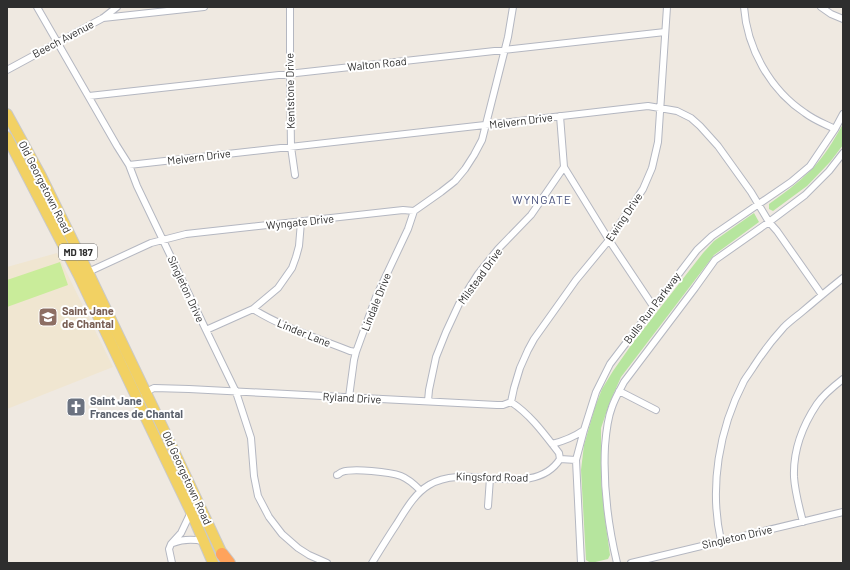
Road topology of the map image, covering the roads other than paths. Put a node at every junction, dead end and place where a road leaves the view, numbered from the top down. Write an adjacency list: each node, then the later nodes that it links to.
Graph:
1 (37, 7): 14 (street, Singleton Drive)
2 (117, 7): 11 (street, Beech Avenue)
3 (148, 7): 10 (street)
4 (204, 7): 10 (street)
5 (290, 7): 17 (street, Kentstone Drive)
6 (513, 7): 15 (street)
7 (667, 7): 13 (street, Ewing Drive)
8 (744, 7): 24 (street)
9 (821, 7): 12 (street)
10 (152, 13): 11 (street)
11 (102, 18): 14 (street, Beech Avenue)
12 (843, 19)
13 (665, 32): 15 (street, Walton Road); 19 (street, Ewing Drive)
14 (57, 42): 16 (street, Beech Avenue); 18 (street, Singleton Drive)
15 (504, 50): 17 (street, Walton Road); 23 (street)
16 (7, 70)
17 (290, 74): 18 (street, Walton Road); 26 (street, Kentstone Drive)
18 (89, 96): 28 (street, Singleton Drive)
19 (661, 108): 22 (street, Melvern Drive); 31 (street, Melvern Drive); 36 (street, Ewing Drive)
20 (7, 114): 37 (main road, Old Georgetown Road / MD 187)
21 (843, 114): 24 (street, Bulls Run Parkway)
22 (560, 116): 23 (street, Melvern Drive); 29 (street)
23 (485, 125): 26 (street, Melvern Drive); 32 (street)
24 (835, 129): 31 (street, Bulls Run Parkway)
25 (7, 137): 37 (main road, Old Georgetown Road / MD 187)
26 (291, 147): 28 (street, Melvern Drive); 30 (street, Kentstone Drive)
27 (843, 153): 34 (street, Bulls Run Parkway)
28 (129, 165): 35 (street, Singleton Drive)
29 (564, 167): 36 (street); 49 (street, Milstead Drive)
30 (295, 175)
31 (758, 204): 34 (street, Melvern Drive); 40 (street, Bulls Run Parkway)
32 (414, 211): 33 (street, Wyngate Drive); 43 (street, Lindale Drive)
33 (301, 222): 35 (street, Wyngate Drive); 41 (street)
34 (770, 222): 39 (street, Melvern Drive); 45 (street, Bulls Run Parkway)
35 (163, 240): 37 (street, Wyngate Drive); 42 (street, Singleton Drive)
36 (609, 240): 40 (street); 50 (street, Ewing Drive)
37 (84, 274): 47 (main road, Old Georgetown Road / MD 187)
38 (843, 278): 39 (street)
39 (822, 294): 64 (street)
40 (653, 306): 52 (street, Bulls Run Parkway)
41 (253, 309): 42 (street); 43 (street, Linder Lane)
42 (206, 330): 46 (street, Singleton Drive)
43 (356, 352): 48 (street, Lindale Drive)
44 (843, 379): 62 (street)
45 (619, 391): 51 (street); 72 (street, Bulls Run Parkway)
46 (236, 392): 47 (street, Ryland Drive); 48 (street, Ryland Drive); 69 (street, Singleton Drive)
47 (140, 394): 60 (main road, Old Georgetown Road / MD 187); 66 (main road, Old Georgetown Road / MD 187)
48 (349, 397): 49 (street, Ryland Drive)
49 (428, 401): 50 (street, Ryland Drive)
50 (511, 402): 53 (street)
51 (656, 410)
52 (584, 430): 53 (street); 55 (street, Bulls Run Parkway)
53 (552, 444): 54 (street)
54 (560, 459): 55 (street); 57 (street, Kingsford Road)
55 (576, 460): 71 (street, Bulls Run Parkway)
56 (337, 475): 58 (street)
57 (490, 478): 58 (street, Kingsford Road); 59 (street)
58 (421, 491): 70 (street, Kingsford Road)
59 (488, 506)
60 (191, 512): 63 (main road, Old Georgetown Road / MD 187); 65 (street)
61 (843, 512): 62 (street, Singleton Drive)
62 (802, 522): 64 (street, Singleton Drive)
63 (203, 540): 65 (street); 68 (main road, Old Georgetown Road / MD 187)
64 (721, 541): 73 (street, Singleton Drive)
65 (171, 544): 67 (street)
66 (226, 560)
67 (172, 563)
68 (213, 563)
69 (326, 563)
70 (372, 563)
71 (581, 563)
72 (617, 563)
73 (631, 563)

